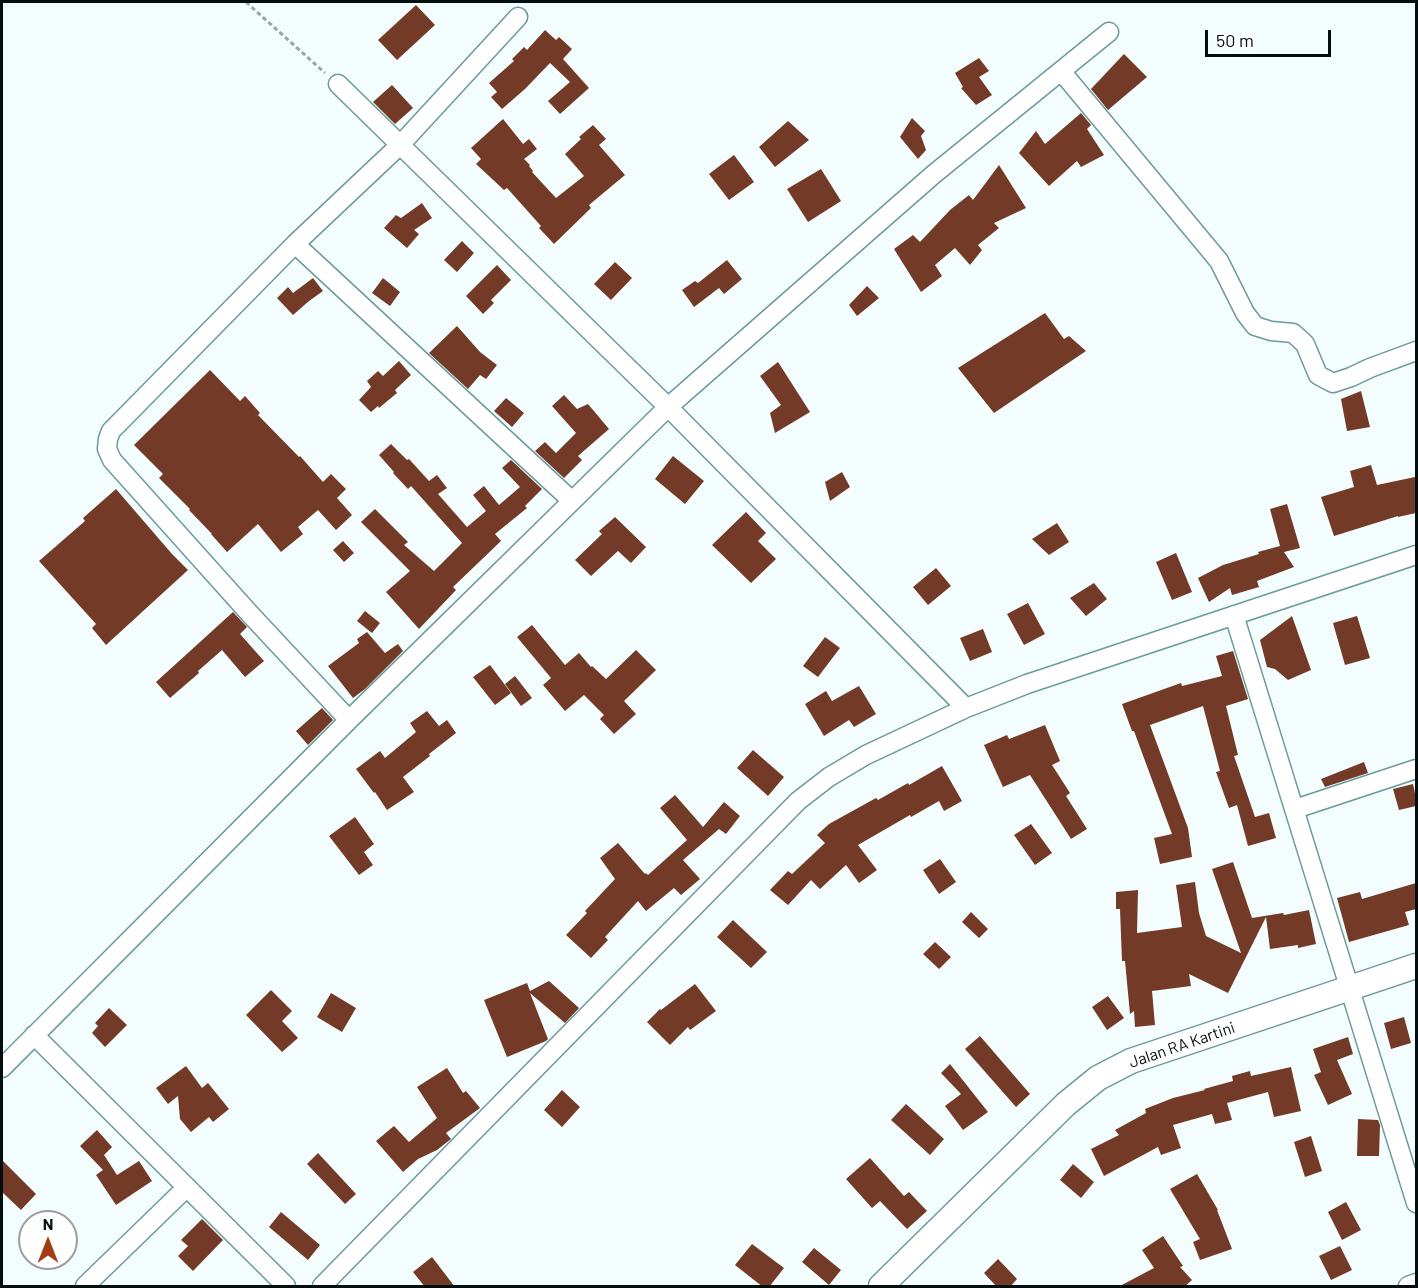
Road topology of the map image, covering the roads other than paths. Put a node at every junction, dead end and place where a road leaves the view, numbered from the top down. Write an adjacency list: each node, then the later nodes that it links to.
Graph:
1 (518, 17): 5 (street)
2 (1109, 32): 3 (street)
3 (1061, 70): 7 (street); 8 (street)
4 (338, 84): 5 (street)
5 (401, 144): 6 (street); 8 (street)
6 (295, 244): 9 (street); 13 (street)
7 (1416, 351)
8 (668, 407): 9 (street); 12 (street)
9 (571, 500): 13 (street)
10 (1416, 555): 11 (street)
11 (1234, 615): 12 (street); 15 (street)
12 (966, 708): 25 (street)
13 (349, 720): 18 (street)
14 (1416, 769): 15 (street)
15 (1295, 809): 17 (street)
16 (1416, 966): 17 (main road, Jalan RA Kartini)
17 (1351, 988): 21 (street); 26 (main road, Jalan RA Kartini)
18 (34, 1035): 19 (street); 20 (street)
19 (2, 1068)
20 (187, 1187): 23 (street); 24 (street)
21 (1416, 1203)
22 (1416, 1283): 27 (street)
23 (85, 1287)
24 (286, 1287)
25 (322, 1287)
26 (881, 1287)
27 (1408, 1287)

